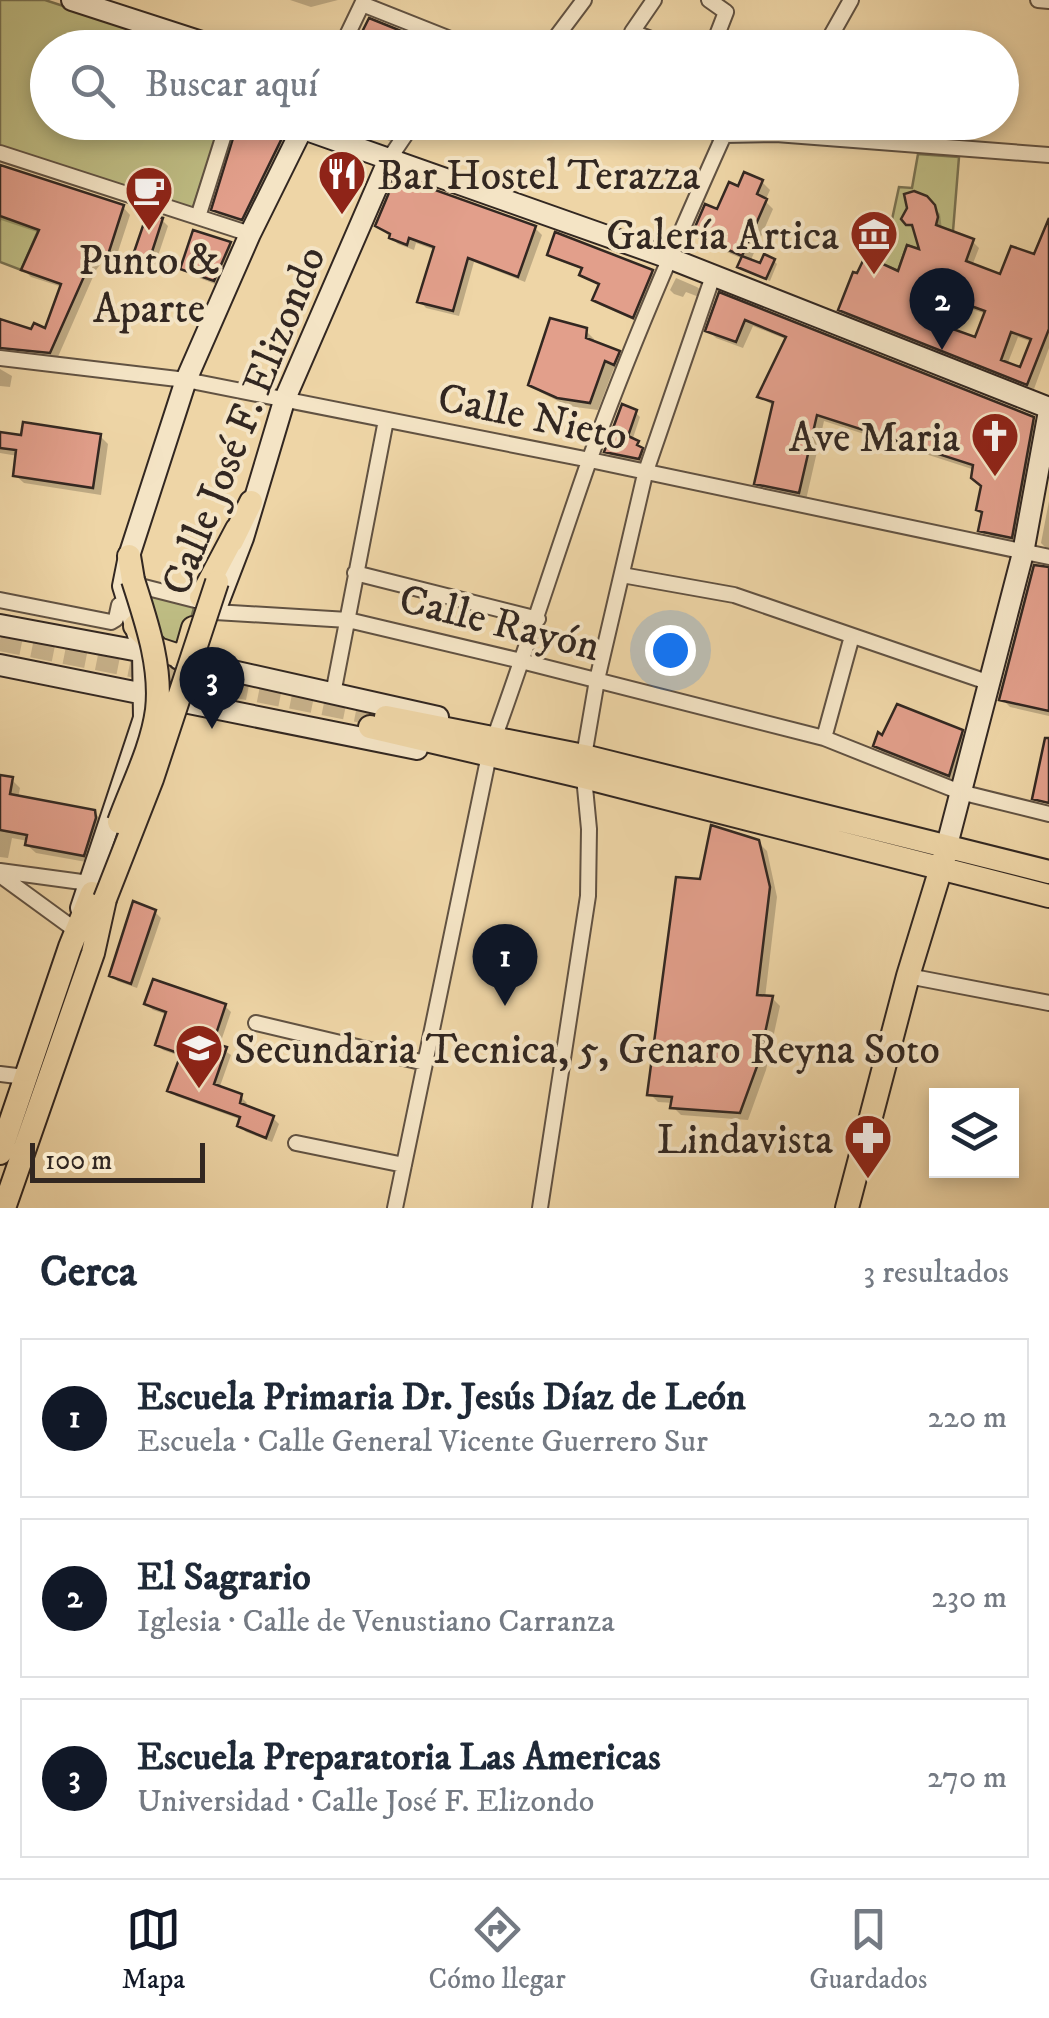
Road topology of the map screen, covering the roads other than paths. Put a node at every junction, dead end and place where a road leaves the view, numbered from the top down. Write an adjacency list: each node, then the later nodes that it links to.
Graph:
1 (72, 0): 9 (street)
2 (584, 0): 12 (street)
3 (654, 0): 13 (street)
4 (710, 0): 14 (street)
5 (851, 0): 15 (street)
6 (1038, 0): 7 (street)
7 (1049, 1)
8 (363, 2): 10 (street); 11 (street)
9 (164, 30)
10 (350, 30)
11 (428, 30)
12 (562, 30)
13 (633, 30)
14 (719, 30)
15 (834, 30)
16 (222, 140): 25 (street)
17 (291, 140): 26 (street)
18 (338, 140): 24 (street)
19 (402, 140): 24 (street, Calle José F. Elizondo)
20 (722, 140): 27 (street)
21 (899, 140): 23 (street)
22 (0, 153): 25 (street)
23 (1049, 155)
24 (389, 159): 27 (street); 31 (street, Calle José F. Elizondo)
25 (198, 218): 26 (street)
26 (250, 234): 30 (street)
27 (669, 258): 28 (street); 34 (street)
28 (713, 276): 32 (street); 35 (street)
29 (0, 358): 30 (street, Calle Nieto)
30 (186, 380): 31 (street, Calle Nieto); 41 (street)
31 (284, 401): 33 (street, Calle Nieto); 36 (street, Calle José F. Elizondo)
32 (1049, 410): 38 (street)
33 (386, 420): 34 (street, Calle Nieto); 40 (street)
34 (590, 460): 35 (street, Calle Nieto); 47 (street)
35 (644, 474): 38 (street, Calle Nieto); 42 (street)
36 (251, 502): 37 (main road, Calle José F. Elizondo); 45 (street)
37 (237, 529): 45 (main road); 76 (main road, Calle José F. Elizondo, bridge)
38 (1022, 553): 39 (street, Calle Nieto); 62 (street)
39 (1049, 557)
40 (355, 573): 47 (street); 48 (street)
41 (134, 574): 45 (street, Calle Rayón); 50 (street); 76 (main road, Calle José F. Elizondo, bridge)
42 (622, 576): 51 (street); 61 (street)
43 (0, 600): 44 (street)
44 (119, 605)
45 (207, 607): 48 (street, Calle Rayón); 50 (main road); 56 (street)
46 (0, 616): 52 (street)
47 (538, 618): 55 (street)
48 (348, 620): 55 (street, Calle Rayón); 63 (street)
49 (0, 625): 52 (street)
50 (136, 626): 53 (street); 54 (street)
51 (852, 636): 62 (street); 67 (street)
52 (98, 642): 53 (street)
53 (121, 647): 54 (street)
54 (143, 652): 56 (street); 59 (street); 64 (street)
55 (522, 662): 61 (street, Calle Rayón); 69 (street)
56 (199, 664): 59 (street); 60 (street); 64 (street)
57 (0, 665): 64 (street)
58 (0, 673): 64 (street)
59 (169, 674): 64 (street)
60 (264, 678): 63 (street); 65 (street)
61 (597, 680): 67 (street, Calle Rayón); 70 (street)
62 (990, 683): 71 (street)
63 (333, 694): 68 (street)
64 (151, 700): 65 (street); 76 (street); 78 (street)
65 (255, 717): 68 (street)
66 (371, 721): 68 (main road)
67 (824, 738): 71 (street, Calle Rayón)
68 (465, 740): 69 (main road)
69 (492, 746): 70 (main road); 82 (street)
70 (584, 766): 73 (main road); 90 (street)
71 (960, 792): 72 (street, Calle Rayón); 73 (street)
72 (1049, 814)
73 (945, 856): 74 (main road); 77 (main road); 79 (main road)
74 (1049, 872)
75 (0, 873): 76 (street); 78 (street)
76 (96, 891): 78 (main road, Calle José F. Elizondo)
77 (1049, 896)
78 (79, 943): 84 (main road, Calle José F. Elizondo); 88 (main road, Calle José F. Elizondo)
79 (908, 976): 80 (street); 91 (main road)
80 (1049, 1003)
81 (256, 1023): 82 (street)
82 (425, 1063): 87 (street)
83 (0, 1074): 84 (street)
84 (25, 1077): 86 (main road, Calle José F. Elizondo)
85 (296, 1142): 87 (street)
86 (0, 1153)
87 (404, 1165): 89 (street)
88 (4, 1208)
89 (395, 1208)
90 (540, 1208)
91 (847, 1208)

